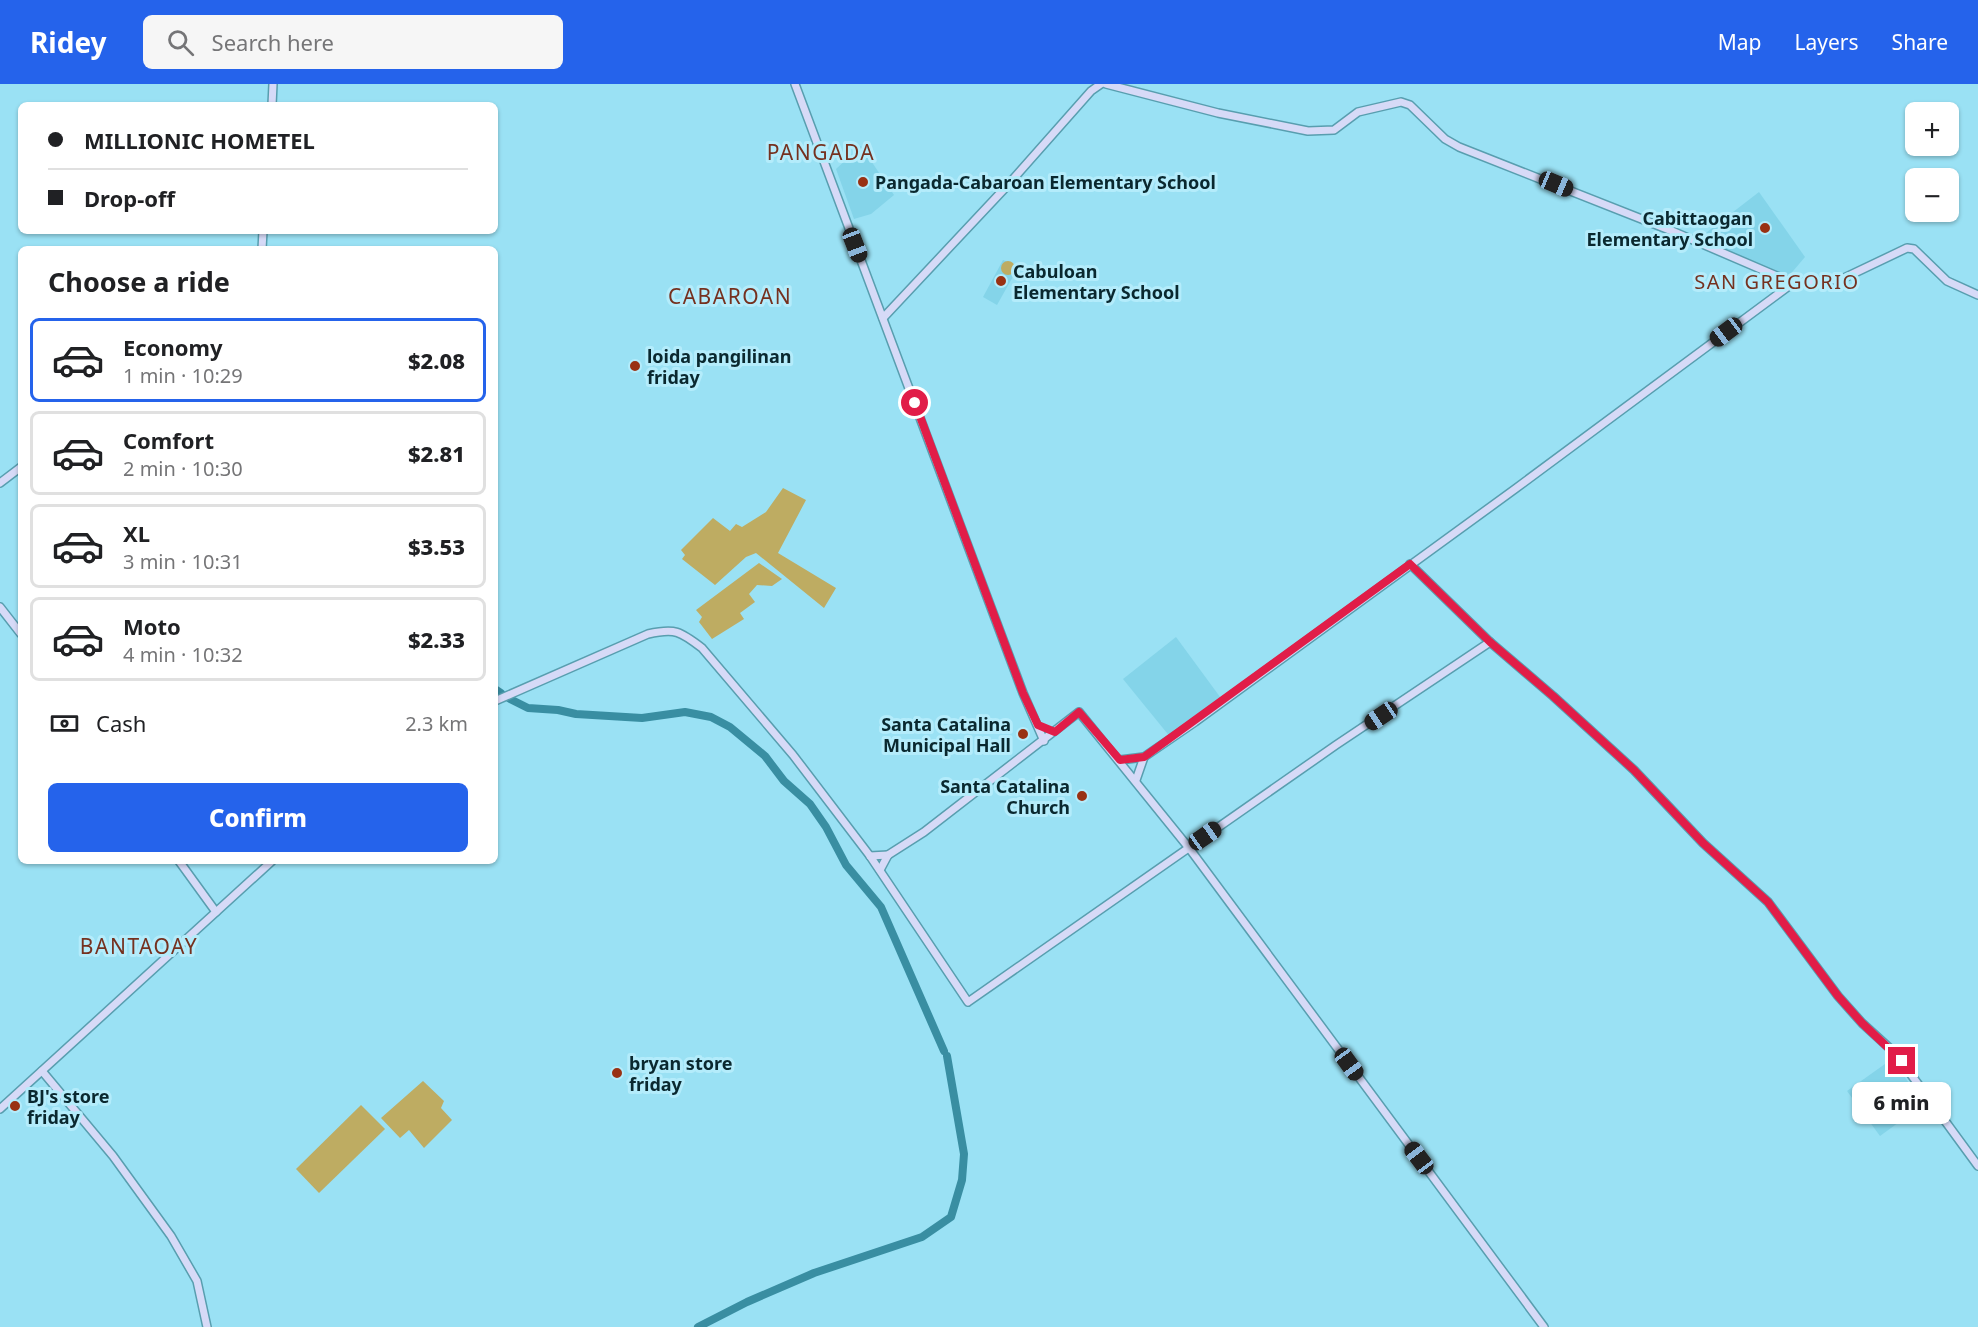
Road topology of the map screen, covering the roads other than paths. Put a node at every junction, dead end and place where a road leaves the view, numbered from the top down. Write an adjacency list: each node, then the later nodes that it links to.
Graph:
1 (273, 84): 4 (street)
2 (795, 84): 7 (street)
3 (1103, 84): 5 (street); 7 (street)
4 (272, 102)
5 (1793, 283): 6 (street); 10 (street)
6 (1978, 296)
7 (883, 318): 15 (street)
8 (18, 469): 9 (street)
9 (0, 483)
10 (1410, 564): 13 (street); 18 (street)
11 (0, 607): 12 (street)
12 (18, 630)
13 (1490, 642): 21 (street); 30 (street)
14 (498, 700): 23 (street)
15 (1038, 725): 16 (street); 17 (street)
16 (1055, 732): 17 (street); 19 (street)
17 (1044, 741): 22 (street)
18 (1144, 757): 19 (street); 20 (street)
19 (1120, 760): 20 (street)
20 (1136, 780): 21 (street)
21 (1189, 848): 26 (street); 32 (street)
22 (888, 855): 23 (street); 26 (street)
23 (870, 856): 26 (street)
24 (181, 864): 27 (street)
25 (269, 864): 27 (street)
26 (880, 870)
27 (216, 912): 28 (street)
28 (42, 1071): 29 (street); 31 (street)
29 (0, 1109)
30 (1978, 1166)
31 (207, 1327)
32 (1544, 1327)

